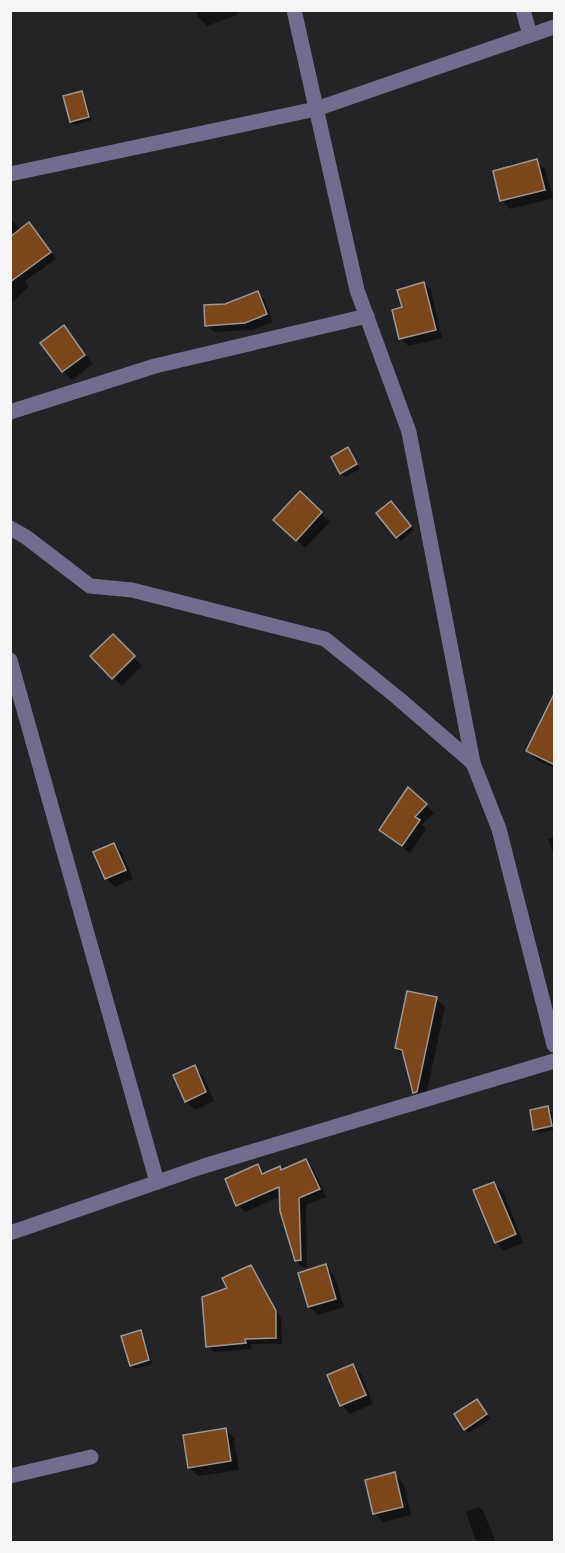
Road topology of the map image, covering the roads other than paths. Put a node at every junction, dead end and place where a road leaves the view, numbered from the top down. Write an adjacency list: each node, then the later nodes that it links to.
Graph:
1 (294, 10): 5 (street)
2 (523, 10): 4 (street)
3 (555, 27): 4 (street)
4 (530, 35): 5 (street)
5 (316, 109): 6 (street); 7 (street)
6 (10, 174)
7 (367, 316): 8 (street); 11 (street)
8 (10, 412)
9 (10, 528): 11 (street)
10 (10, 660): 14 (street)
11 (473, 763): 12 (street)
12 (555, 1045)
13 (555, 1061): 14 (street)
14 (157, 1182): 15 (street)
15 (10, 1233)
16 (91, 1457): 17 (street)
17 (10, 1476)

